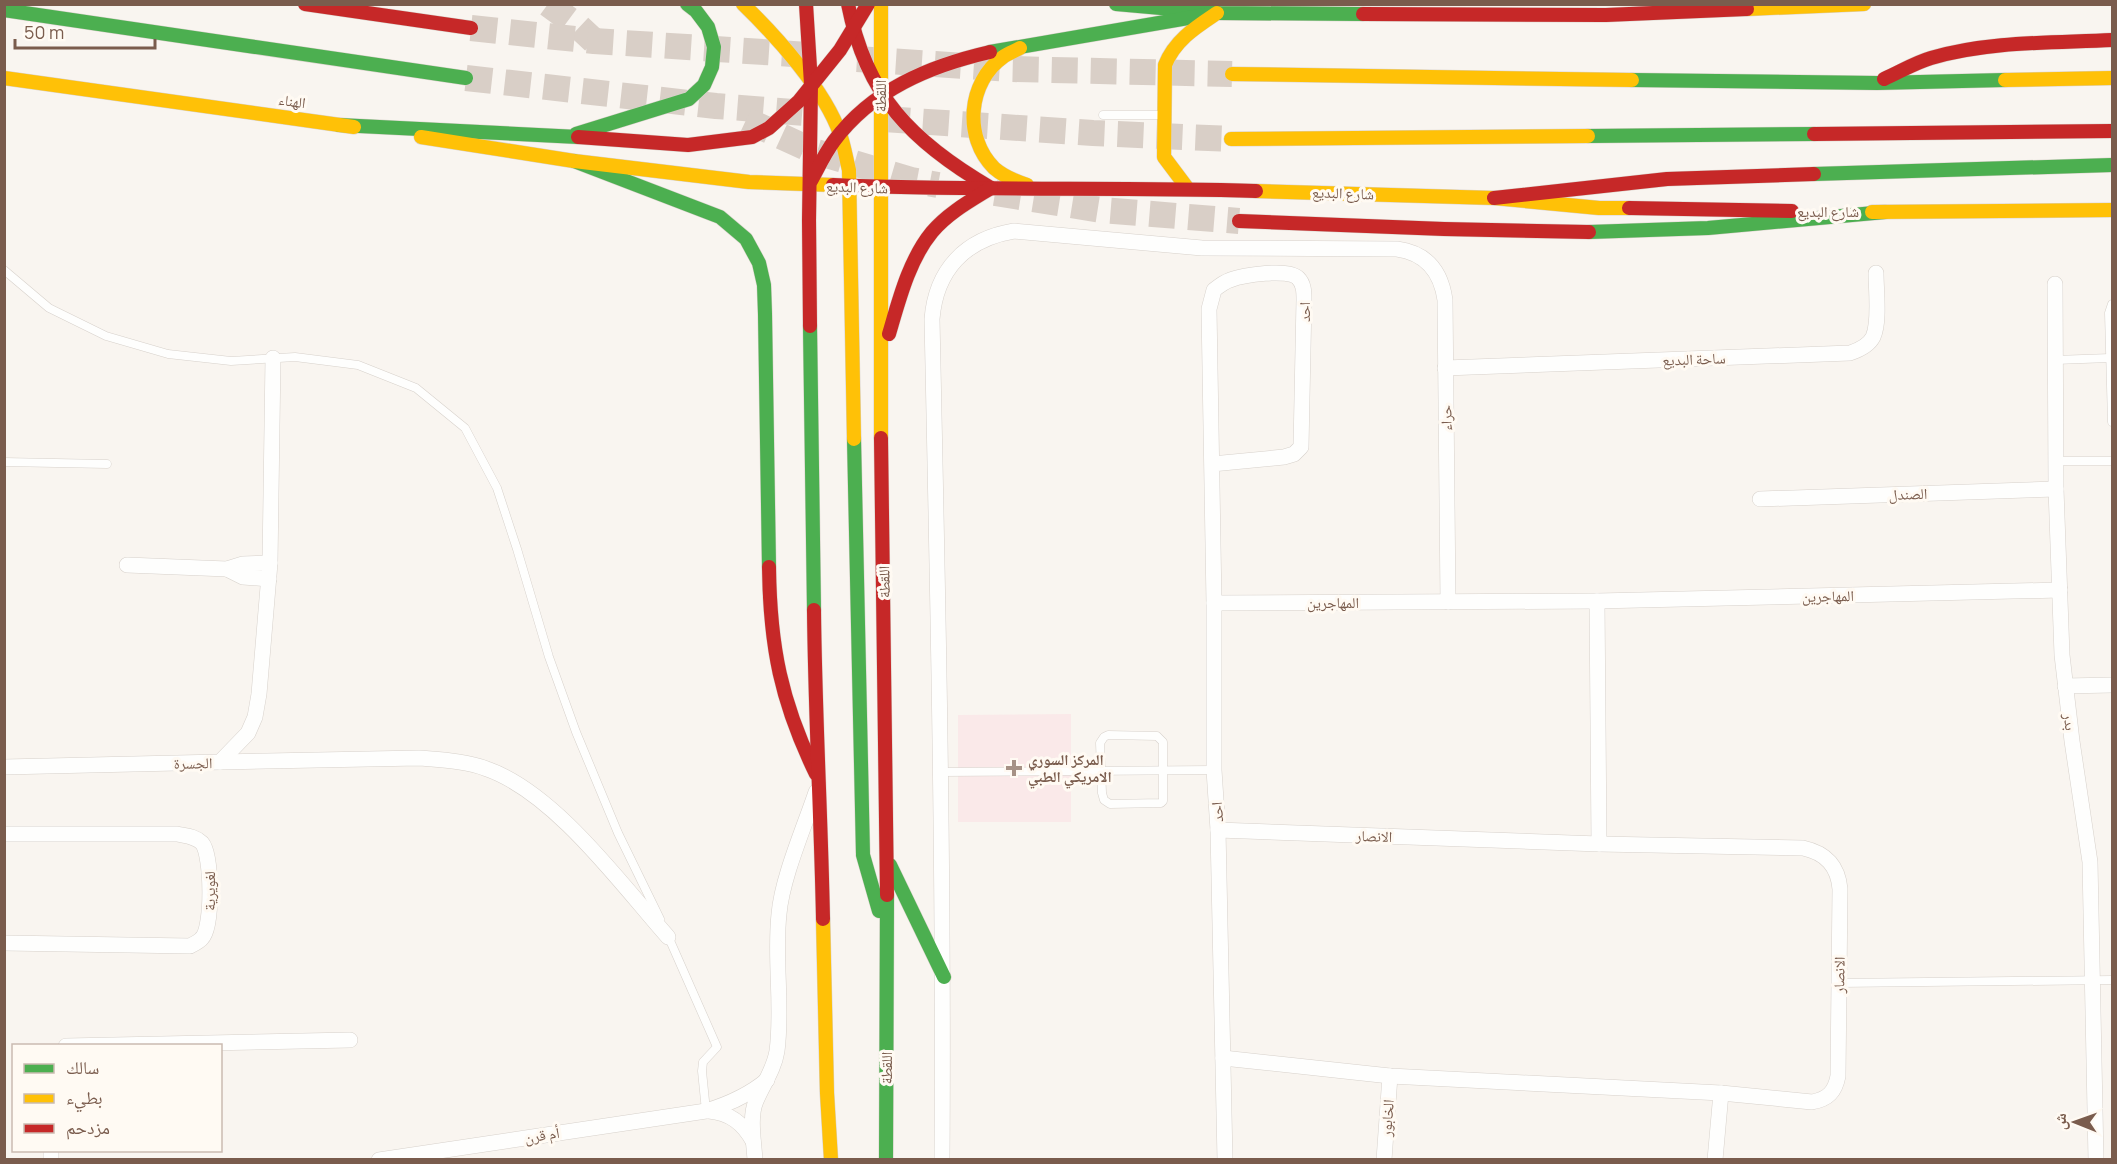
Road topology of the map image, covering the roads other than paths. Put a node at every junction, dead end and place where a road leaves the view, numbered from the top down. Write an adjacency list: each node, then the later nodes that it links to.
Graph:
1 (305, 4): 16 (main road)
2 (687, 4): 32 (main road)
3 (743, 4): 25 (main road)
4 (806, 4): 25 (main road)
5 (848, 4): 17 (main road)
6 (868, 4): 17 (main road)
7 (881, 4): 26 (main road, اللقطة)
8 (1116, 4): 13 (main road)
9 (1368, 4): 14 (main road)
10 (1628, 4): 15 (main road)
11 (1864, 4): 15 (main road)
12 (4, 10): 22 (main road)
13 (1217, 13): 14 (main road); 19 (main road); 28 (main road)
14 (1381, 14): 15 (main road)
15 (1606, 15)
16 (471, 28)
17 (853, 32): 25 (main road); 26 (main road)
18 (2112, 40): 24 (main road)
19 (1034, 43): 26 (main road); 40 (main road)
20 (1232, 74): 24 (main road)
21 (4, 78): 29 (main road, الهناء)
22 (466, 78)
23 (2112, 78): 24 (main road)
24 (1877, 83)
25 (811, 84): 31 (main road); 32 (main road); 36 (main road)
26 (880, 94): 31 (main road); 38 (main road, اللقطة); 39 (main road)
27 (1103, 115): 28 (lane)
28 (1164, 115): 41 (main road)
29 (339, 125): 32 (main road); 34 (main road, الهناء)
30 (2112, 131): 33 (main road)
31 (840, 133): 36 (main road); 37 (main road)
32 (571, 136)
33 (1231, 140)
34 (574, 161): 36 (main road, شارع البديع); 79 (main road)
35 (2112, 165): 42 (main road)
36 (810, 185): 37 (main road, شارع البديع); 79 (main road)
37 (851, 187): 38 (main road, شارع البديع); 84 (main road)
38 (881, 188): 39 (main road, شارع البديع); 52 (main road, اللقطة)
39 (991, 188): 40 (main road, شارع البديع); 52 (main road)
40 (1036, 189): 41 (main road, شارع البديع)
41 (1188, 189): 42 (main road, شارع البديع)
42 (1494, 198): 44 (main road, شارع البديع)
43 (2112, 210): 44 (main road, شارع البديع)
44 (1884, 212): 45 (main road)
45 (1239, 221)
46 (4, 270): 50 (lane)
47 (1876, 273): 54 (street, ساحة البديع)
48 (2055, 284): 53 (street, بدر)
49 (2112, 304): 51 (lane)
50 (273, 358): 63 (street, الجسرة); 85 (lane)
51 (2110, 358): 53 (lane); 55 (lane)
52 (882, 359): 83 (main road, اللقطة)
53 (2055, 360): 58 (street, بدر)
54 (1445, 368): 69 (street, حراء); 78 (street, حراء)
55 (2112, 422)
56 (2112, 461): 58 (lane)
57 (4, 462): 59 (lane)
58 (2056, 462): 61 (street, بدر)
59 (107, 464)
60 (1212, 464): 60 (street, احد); 70 (street, احد)
61 (2056, 489): 62 (street, الصندل); 67 (street, بدر)
62 (1760, 499)
63 (270, 563): 65 (street); 66 (street, الجسرة)
64 (128, 565): 65 (street)
65 (227, 569): 66 (street)
66 (269, 579): 73 (street, الجسرة)
67 (2060, 590): 68 (street, المهاجرين); 72 (street, بدر)
68 (1597, 601): 69 (street, المهاجرين); 82 (street)
69 (1448, 602): 70 (street, المهاجرين)
70 (1214, 603): 77 (street, احد)
71 (2112, 685): 72 (street)
72 (2065, 686): 89 (street, بدر)
73 (220, 762): 74 (street, الجسرة); 85 (street)
74 (4, 767)
75 (1101, 770): 76 (lane); 76 (lane); 76 (lane); 78 (lane)
76 (1163, 770): 77 (lane)
77 (1214, 770): 80 (street, احد)
78 (941, 772): 87 (street)
79 (820, 781): 95 (street); 101 (main road)
80 (1218, 830): 82 (street, الانصار); 93 (street, احد)
81 (4, 834): 86 (street, لغويرية)
82 (1599, 844): 90 (street, الانصار)
83 (887, 859): 84 (main road, اللقطة); 87 (main road)
84 (886, 936): 102 (main road, اللقطة)
85 (668, 937): 97 (lane)
86 (4, 943)
87 (944, 977): 103 (street)
88 (2112, 980): 89 (lane)
89 (2094, 981): 90 (lane); 107 (street, بدر)
90 (1839, 983): 96 (street, الانصار)
91 (350, 1040): 92 (street)
92 (161, 1044)
93 (1223, 1058): 94 (street, الانصار); 104 (street, احد)
94 (1390, 1076): 96 (street, الانصار); 105 (street, الخابور)
95 (767, 1080): 97 (street, أم قرن); 98 (street)
96 (1720, 1093): 106 (street)
97 (706, 1111): 98 (street, أم قرن); 99 (street, أم قرن)
98 (754, 1143): 100 (street)
99 (379, 1160)
100 (755, 1160)
101 (831, 1160)
102 (886, 1160)
103 (942, 1160)
104 (1225, 1160)
105 (1384, 1160)
106 (1715, 1160)
107 (2096, 1160)

